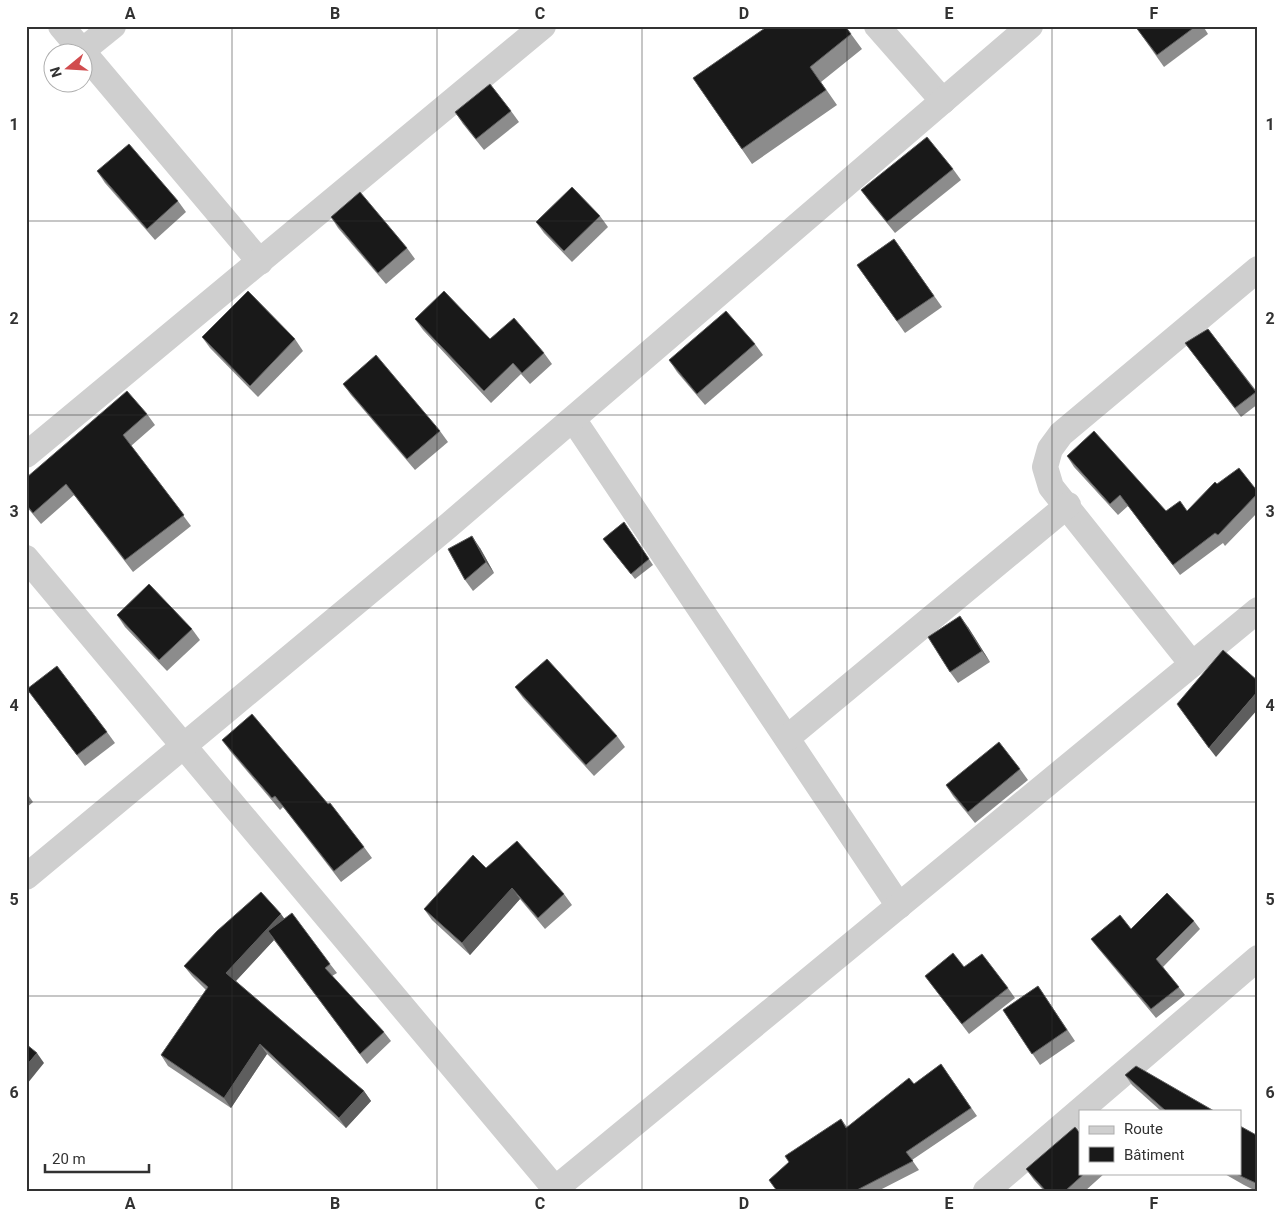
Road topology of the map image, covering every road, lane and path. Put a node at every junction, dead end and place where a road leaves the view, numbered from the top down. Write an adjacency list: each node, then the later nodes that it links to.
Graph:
1 (60, 26): 6 (street)
2 (113, 26): 7 (street)
3 (543, 26): 10 (street)
4 (877, 26): 9 (street)
5 (1030, 26): 9 (street)
6 (74, 42)
7 (92, 43)
8 (92, 63): 10 (street)
9 (943, 101): 12 (street)
10 (260, 262): 13 (street)
11 (1258, 269): 14 (street)
12 (573, 419): 18 (street); 19 (street)
13 (26, 455)
14 (1068, 505): 17 (street); 18 (street)
15 (26, 558): 19 (street)
16 (1258, 610): 17 (street)
17 (1192, 664): 21 (street)
18 (787, 738): 21 (street)
19 (184, 746): 20 (street); 25 (street)
20 (26, 877)
21 (899, 906): 25 (street)
22 (1258, 958): 23 (street)
23 (1081, 1110)
24 (1079, 1111): 26 (street)
25 (556, 1190)
26 (986, 1191)

